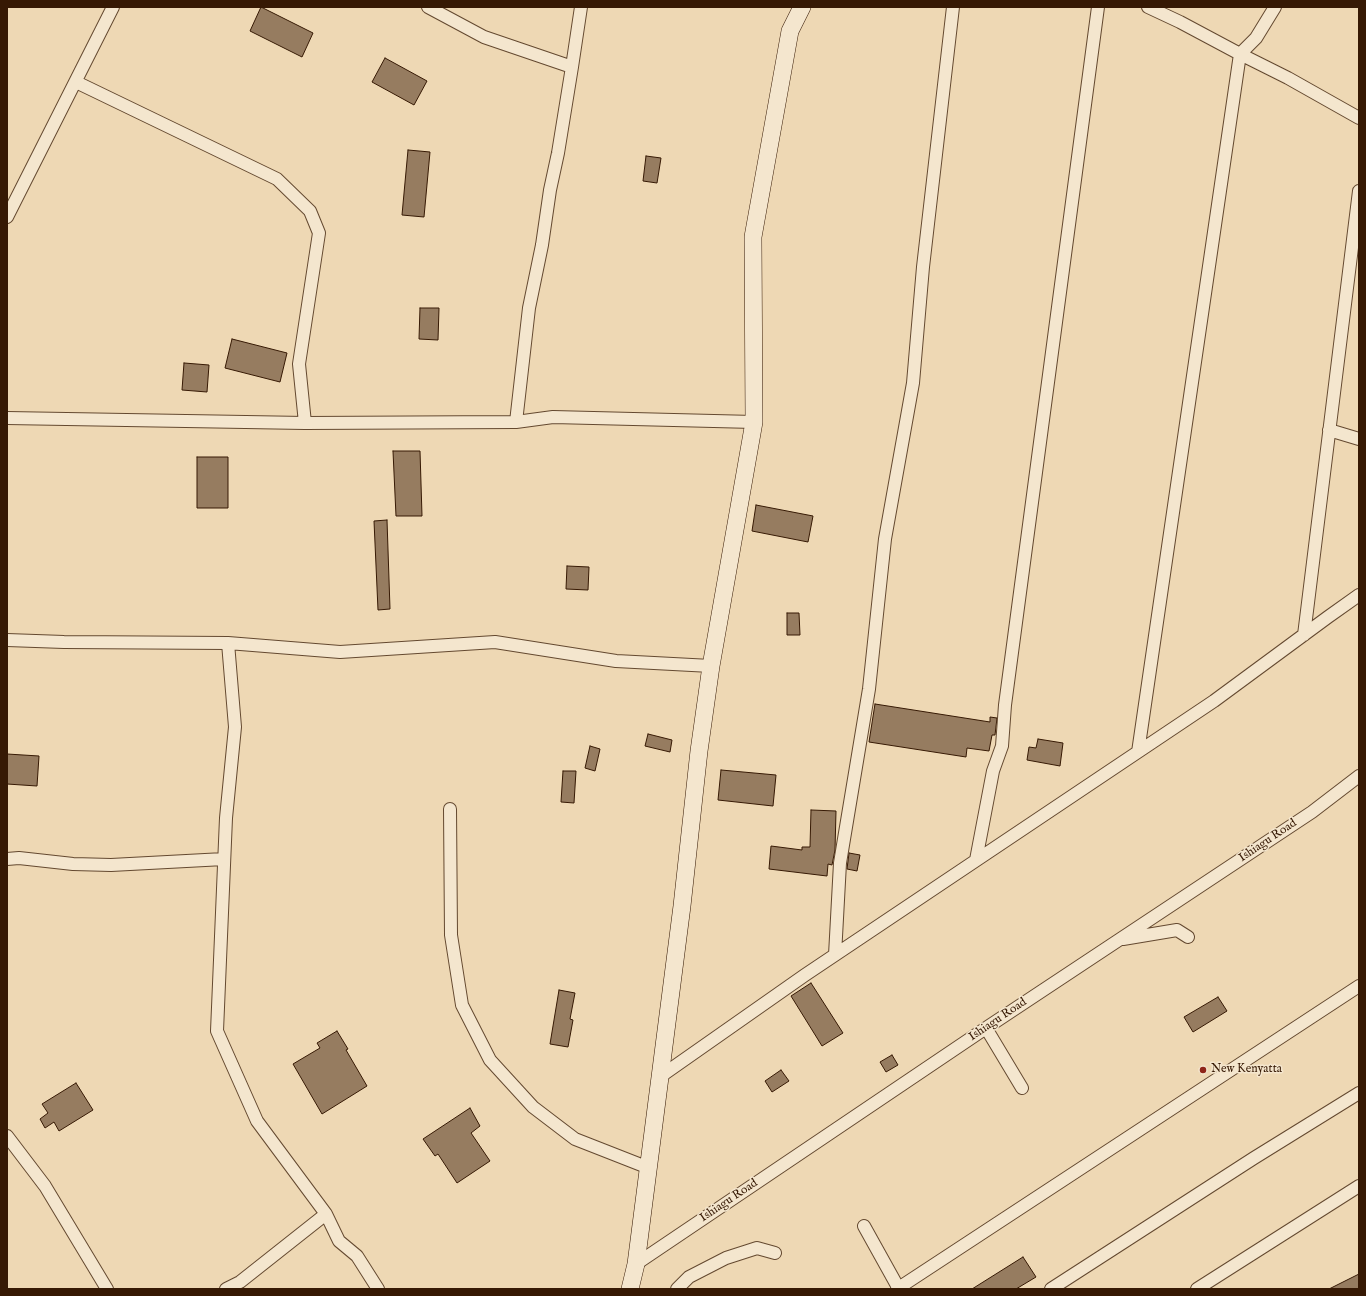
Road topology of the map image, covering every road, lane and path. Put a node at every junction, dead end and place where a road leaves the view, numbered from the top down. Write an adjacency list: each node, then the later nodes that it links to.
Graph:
1 (113, 7): 11 (street)
2 (428, 7): 10 (street)
3 (581, 7): 10 (street)
4 (802, 7): 18 (street)
5 (953, 7): 35 (street)
6 (1098, 7): 32 (street)
7 (1148, 7): 9 (street)
8 (1274, 7): 9 (street)
9 (1240, 54): 12 (street); 27 (street)
10 (572, 68): 17 (street)
11 (76, 82): 14 (street); 19 (street)
12 (1359, 118)
13 (1359, 191): 15 (street)
14 (7, 217)
15 (1354, 272): 20 (street)
16 (7, 418): 19 (street)
17 (516, 422): 18 (street); 19 (street)
18 (754, 422): 26 (street)
19 (305, 423)
20 (1329, 430): 21 (street); 23 (street)
21 (1359, 439)
22 (1359, 596): 23 (street)
23 (1304, 634): 27 (street)
24 (7, 640): 25 (street)
25 (228, 643): 26 (street); 31 (street)
26 (711, 666): 38 (street)
27 (1138, 752): 32 (street)
28 (1359, 776): 34 (street, Ishiagu Road)
29 (450, 809): 42 (street)
30 (7, 859): 31 (street)
31 (224, 859): 44 (street)
32 (976, 860): 35 (street)
33 (1188, 937): 34 (street)
34 (1118, 940): 37 (street, Ishiagu Road)
35 (835, 955): 38 (street)
36 (1359, 986): 53 (street)
37 (986, 1028): 39 (street); 47 (street, Ishiagu Road)
38 (661, 1076): 42 (street)
39 (1022, 1088)
40 (1359, 1092): 54 (street)
41 (7, 1136): 48 (street)
42 (649, 1168): 47 (street)
43 (1359, 1186): 55 (street)
44 (326, 1214): 49 (street); 50 (street)
45 (864, 1226): 53 (street)
46 (776, 1253): 52 (street)
47 (636, 1264): 51 (street)
48 (107, 1289)
49 (226, 1289)
50 (378, 1289)
51 (630, 1289)
52 (677, 1289)
53 (898, 1289)
54 (1051, 1289)
55 (1197, 1289)

